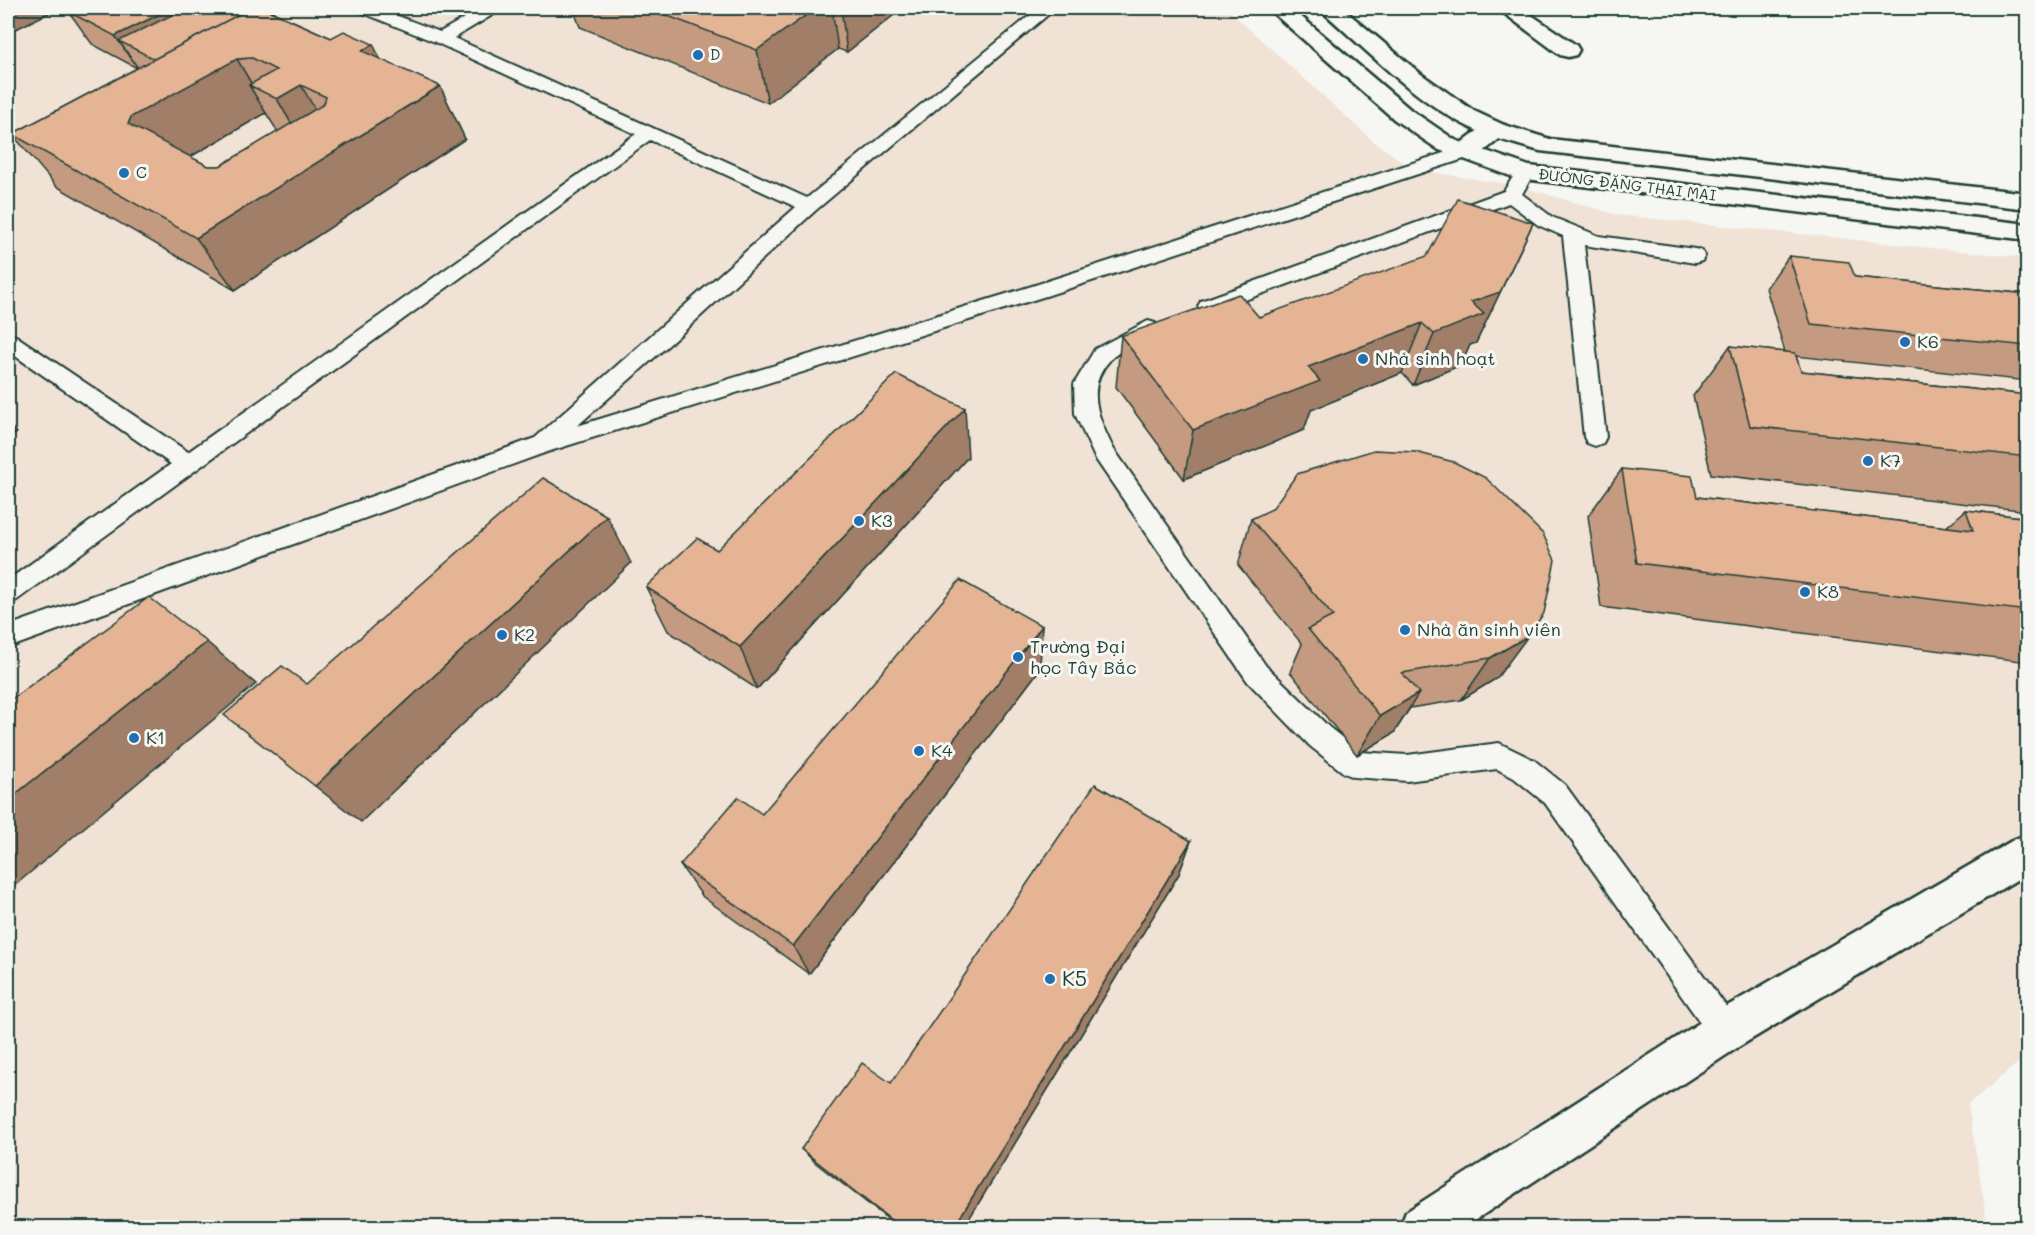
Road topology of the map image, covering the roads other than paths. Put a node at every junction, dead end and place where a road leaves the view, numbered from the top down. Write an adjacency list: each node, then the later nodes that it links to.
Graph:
1 (364, 8): 7 (lane)
2 (493, 8): 7 (lane)
3 (1048, 8): 15 (lane)
4 (1279, 8): 11 (street, ĐƯỜNG ĐẶNG THAI MAI)
5 (1330, 8): 9 (street, ĐƯỜNG ĐẶNG THAI MAI)
6 (1508, 8): 8 (street)
7 (441, 38): 10 (lane)
8 (1568, 50)
9 (1496, 130): 11 (street); 14 (street, ĐƯỜNG ĐẶNG THAI MAI)
10 (650, 132): 15 (lane); 22 (lane)
11 (1466, 152): 12 (street, ĐƯỜNG ĐẶNG THAI MAI); 21 (lane)
12 (1525, 173): 13 (lane); 16 (street, ĐƯỜNG ĐẶNG THAI MAI)
13 (1511, 195): 17 (lane); 26 (lane)
14 (2028, 201)
15 (809, 206): 21 (lane)
16 (2028, 232)
17 (1573, 234): 18 (lane); 20 (lane)
18 (1695, 256)
19 (8, 341): 22 (lane)
20 (1595, 437)
21 (539, 446): 24 (lane)
22 (188, 464): 23 (lane)
23 (8, 593)
24 (8, 636)
25 (2028, 852): 26 (street)
26 (1725, 1031): 27 (street)
27 (1422, 1227)

